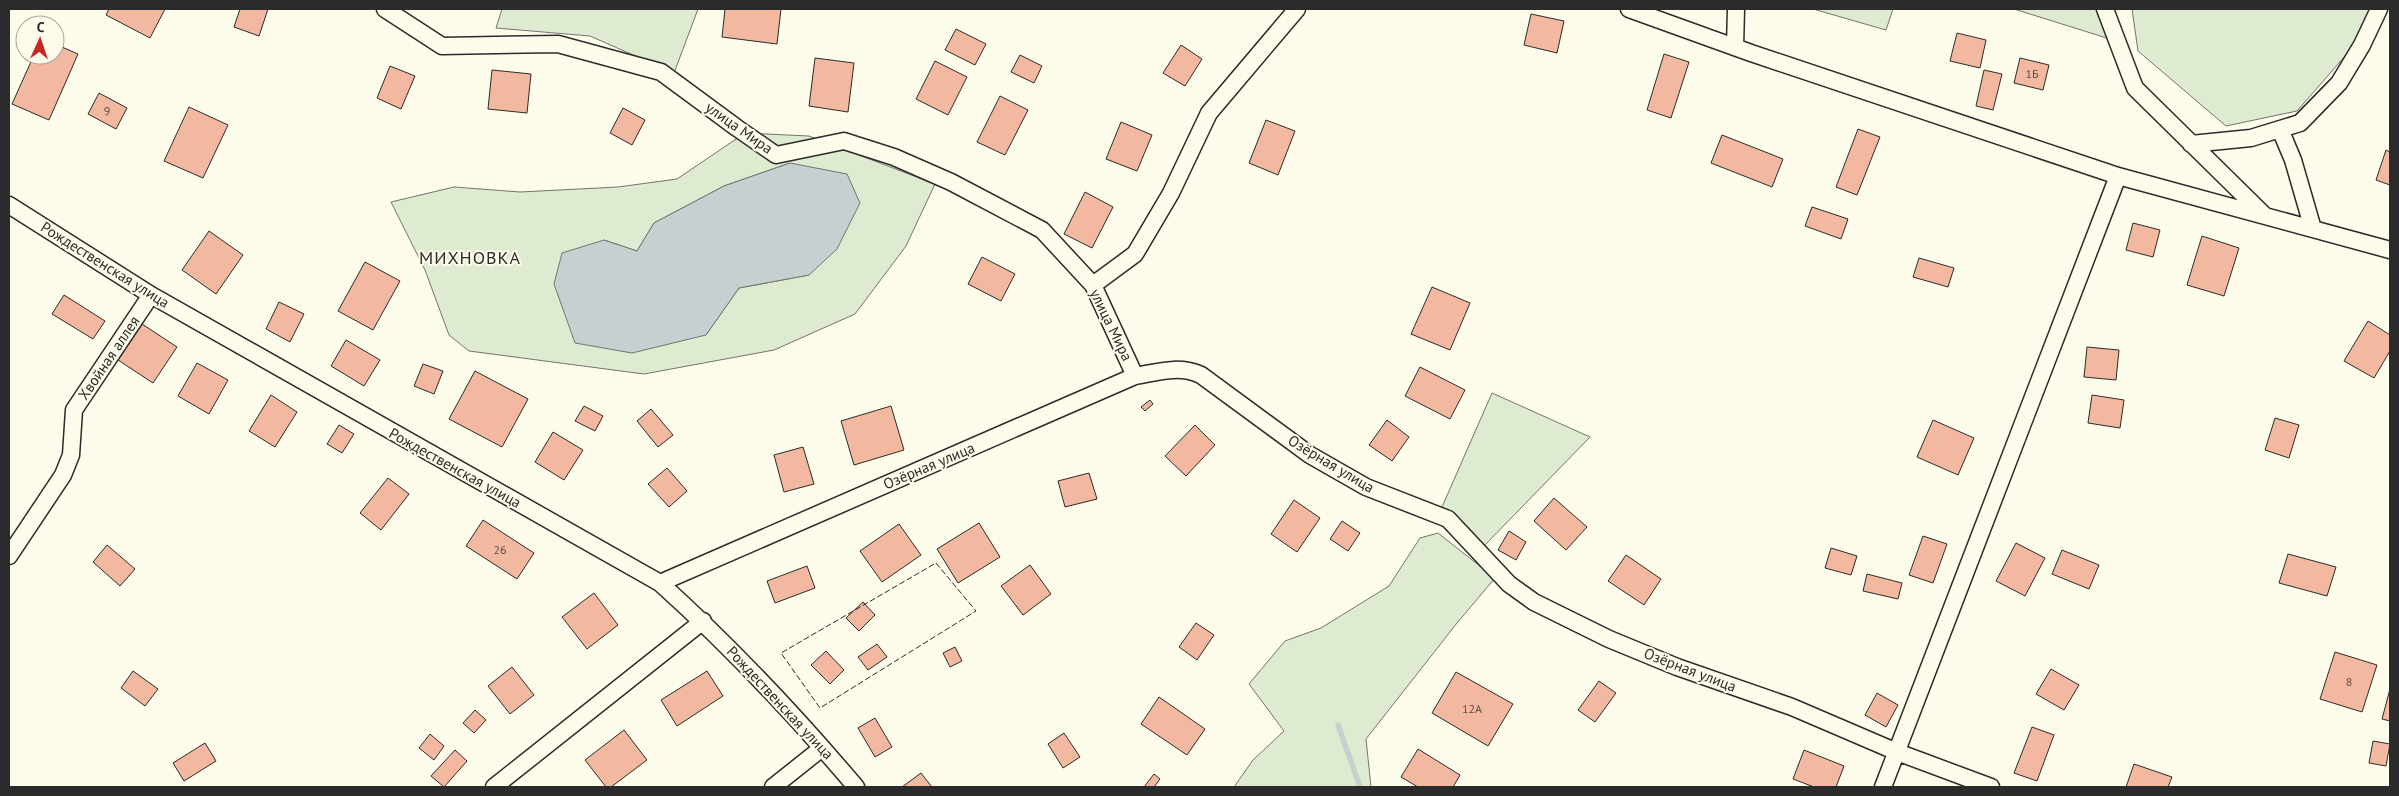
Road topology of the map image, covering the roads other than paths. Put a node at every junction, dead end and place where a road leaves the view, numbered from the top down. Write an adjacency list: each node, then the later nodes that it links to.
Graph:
1 (385, 9): 15 (street, улица Мира)
2 (1297, 9): 15 (street)
3 (1629, 9): 7 (street)
4 (1736, 9): 7 (street)
5 (2105, 9): 9 (street)
6 (2379, 9): 8 (street)
7 (1735, 47): 10 (street)
8 (2280, 129): 9 (street); 13 (street)
9 (2191, 144): 12 (street)
10 (2118, 176): 12 (street); 22 (street)
11 (9, 205): 16 (street, Рождественская улица)
12 (2266, 217): 13 (street)
13 (2313, 229): 14 (street)
14 (2390, 250)
15 (1093, 285): 17 (street, улица Мира)
16 (151, 295): 18 (street, Хвойная аллея); 19 (street, Рождественская улица)
17 (1135, 376): 19 (street, Озёрная улица); 22 (street, Озёрная улица)
18 (9, 556)
19 (660, 583): 20 (street, Рождественская улица)
20 (702, 621): 21 (street, Рождественская улица); 23 (street)
21 (822, 748): 24 (street); 25 (street, Рождественская улица)
22 (1897, 752): 26 (street); 27 (street, Озёрная улица)
23 (494, 787)
24 (773, 787)
25 (856, 787)
26 (1883, 787)
27 (1992, 787)

